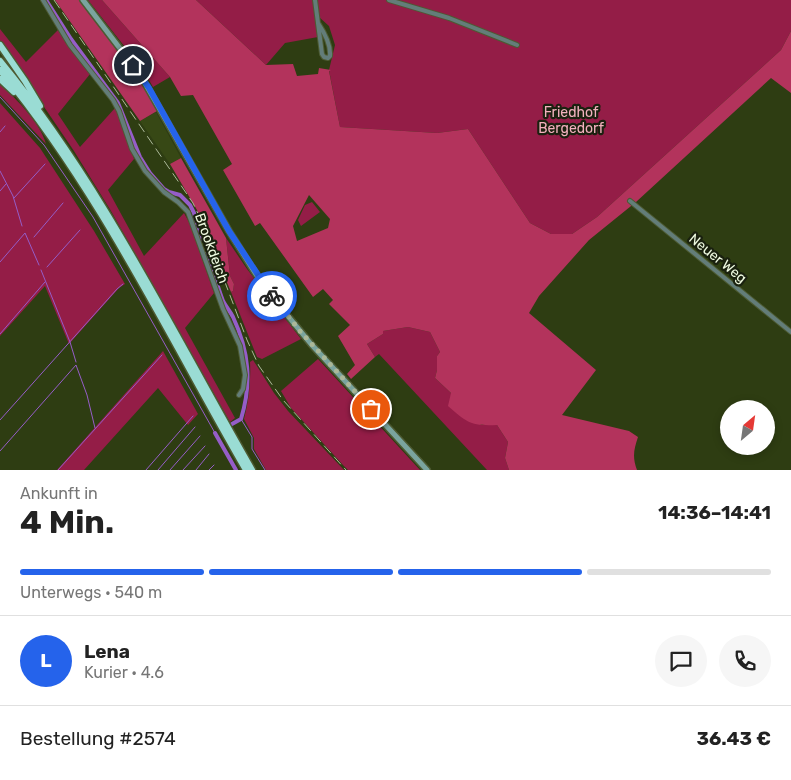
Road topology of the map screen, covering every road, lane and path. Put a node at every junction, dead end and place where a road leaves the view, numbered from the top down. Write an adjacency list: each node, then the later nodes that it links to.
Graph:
1 (43, 0): 15 (street, Brookdeich)
2 (83, 0): 18 (main road)
3 (315, 0): 5 (street)
4 (389, 0): 7 (street)
5 (318, 23): 5 (street)
6 (0, 45): 12 (highway)
7 (517, 45)
8 (0, 61): 12 (highway)
9 (0, 70): 11 (highway)
10 (0, 79): 11 (highway)
11 (29, 106): 16 (highway)
12 (44, 116): 17 (highway)
13 (630, 201): 14 (street, Neuer Weg)
14 (791, 332)
15 (240, 395)
16 (246, 470)
17 (252, 470)
18 (427, 470)

